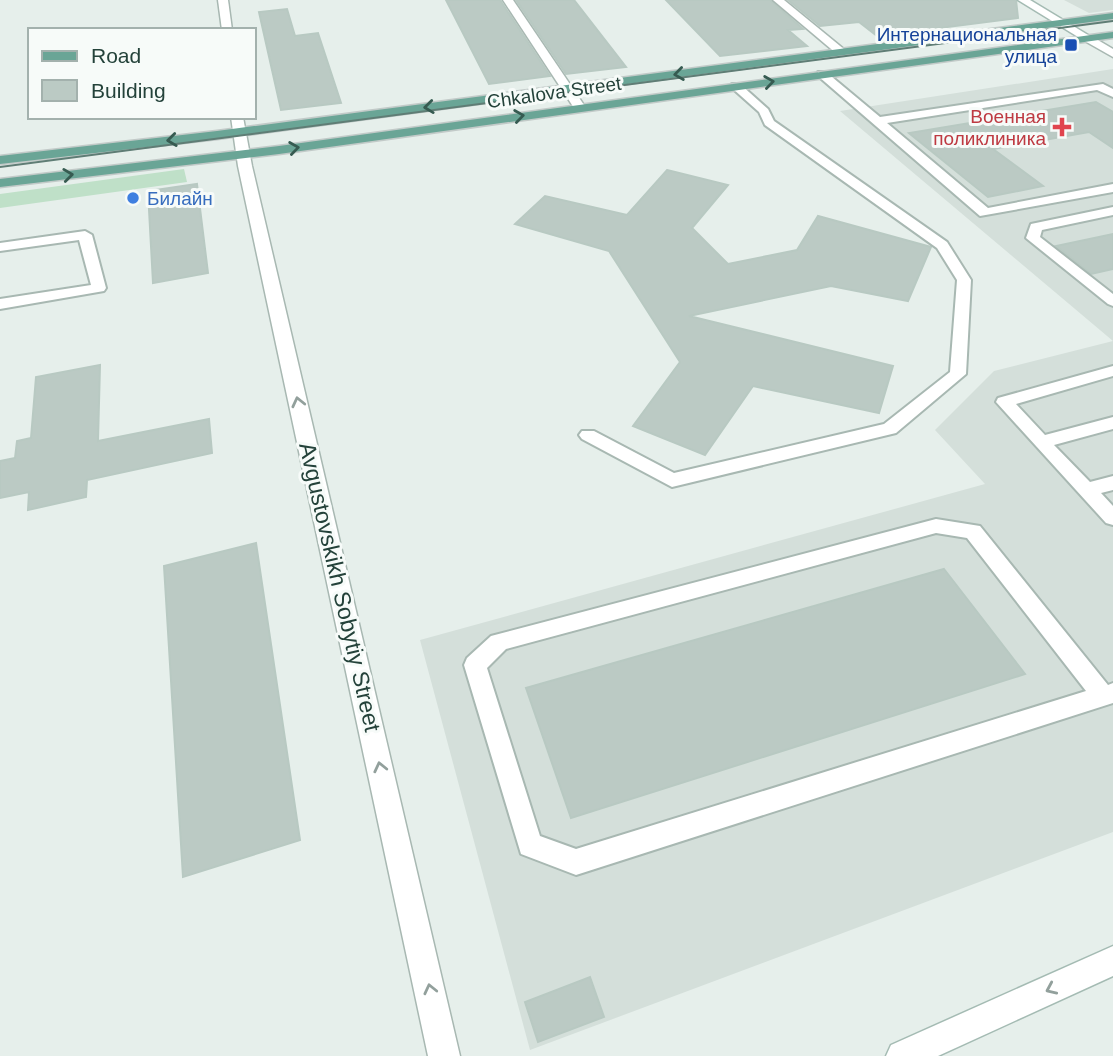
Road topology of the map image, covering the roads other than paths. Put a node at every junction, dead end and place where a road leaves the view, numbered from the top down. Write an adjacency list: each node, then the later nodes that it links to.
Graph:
1 (223, 0): 7 (street)
2 (508, 0): 14 (street)
3 (778, 0): 10 (street)
4 (1023, 0): 6 (street)
5 (1113, 16): 6 (main road, Chkalova Street)
6 (1062, 23): 9 (street); 10 (main road, Chkalova Street)
7 (227, 28)
8 (1113, 34): 9 (main road, Chkalova Street)
9 (1087, 38): 11 (street); 12 (main road, Chkalova Street)
10 (841, 52): 14 (main road, Chkalova Street, one-way to 14)
11 (1113, 54)
12 (822, 74): 13 (main road, Chkalova Street, one-way to 12); 17 (lane)
13 (736, 86): 16 (main road, Chkalova Street); 28 (lane)
14 (566, 89): 16 (street); 18 (main road, Chkalova Street, one-way to 18)
15 (1113, 93): 17 (lane)
16 (580, 108): 18 (main road, Chkalova Street, one-way to 16)
17 (878, 121): 21 (lane)
18 (240, 135): 19 (main road, Chkalova Street, one-way to 19); 20 (main road, Chkalova Street, one-way to 18); 35 (street, Avgustovskikh Sobytiy Street, one-way to 18)
19 (0, 160)
20 (0, 183)
21 (1113, 188)
22 (1113, 211): 24 (lane)
23 (0, 247): 25 (lane)
24 (1113, 301)
25 (0, 304)
26 (1113, 371): 29 (lane)
27 (1113, 423): 29 (lane)
28 (588, 435)
29 (1041, 442): 31 (lane)
30 (1113, 483): 31 (lane)
31 (1087, 490): 32 (lane)
32 (1113, 518)
33 (1108, 694): 33 (lane)
34 (1113, 961): 36 (street, one-way to 36)
35 (444, 1056)
36 (902, 1056)

